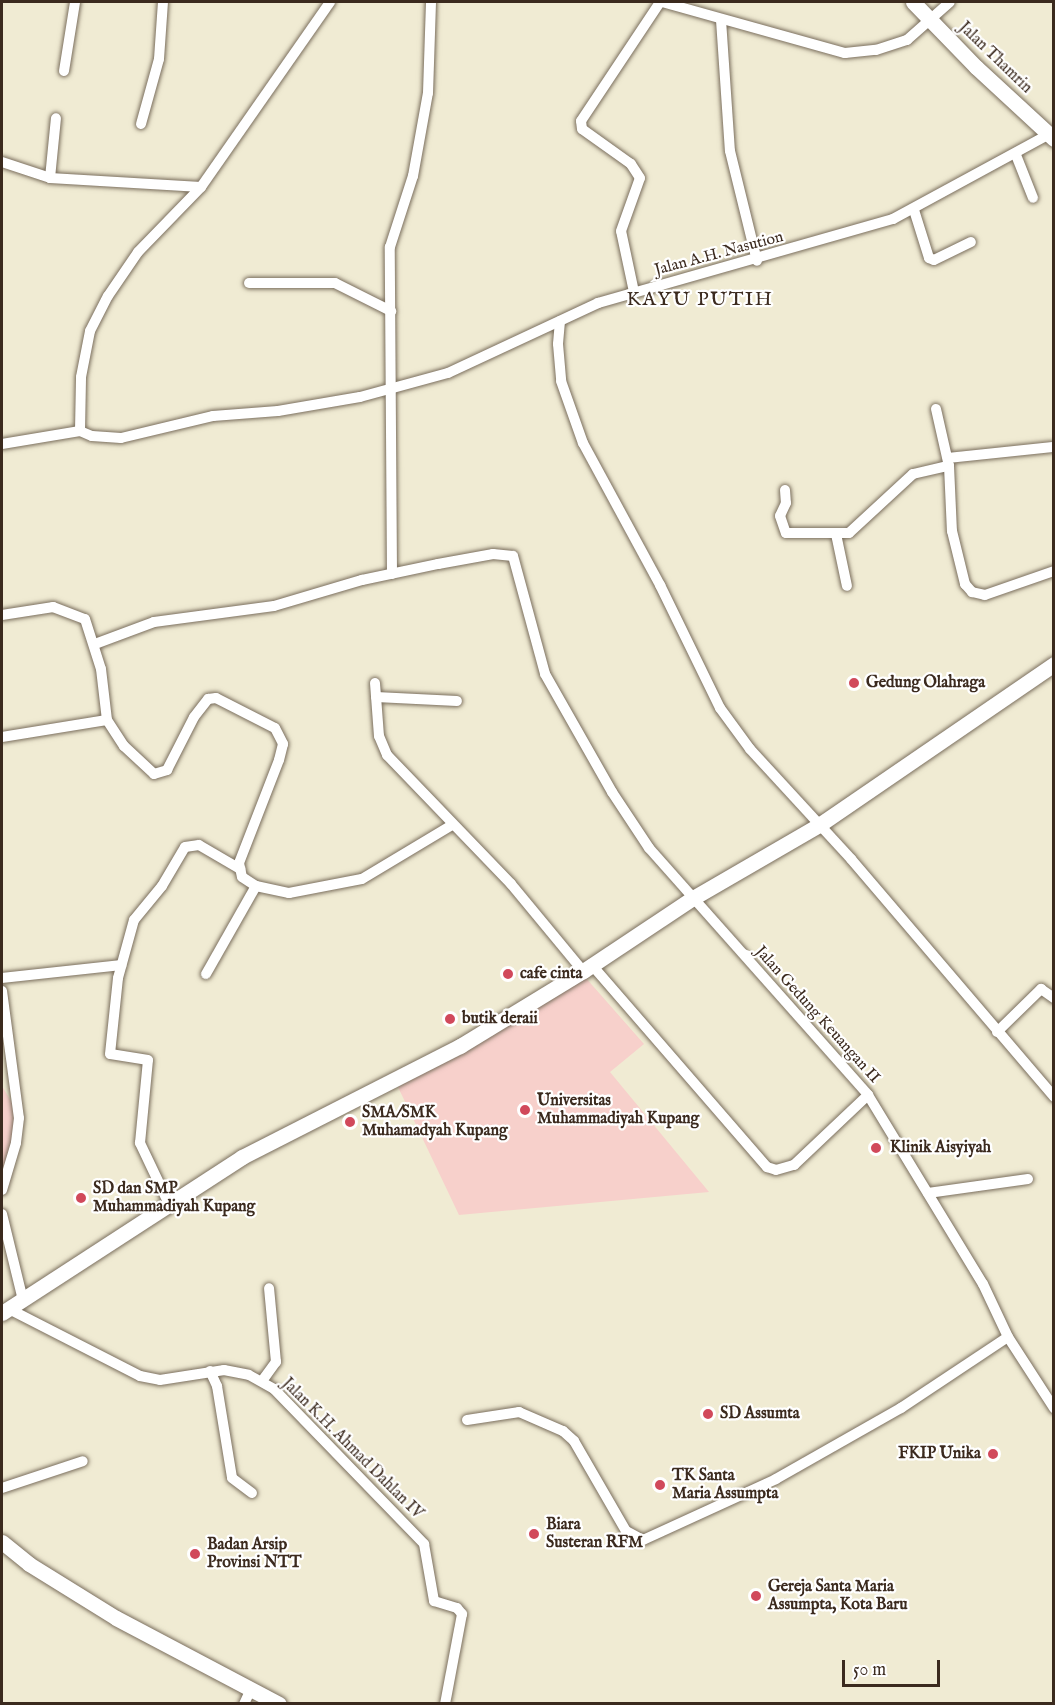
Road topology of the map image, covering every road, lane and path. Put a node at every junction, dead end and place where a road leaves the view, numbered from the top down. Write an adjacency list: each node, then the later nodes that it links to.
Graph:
1 (75, 2): 10 (street)
2 (163, 2): 12 (street)
3 (330, 2): 17 (street)
4 (431, 2): 24 (street)
5 (661, 2): 8 (street); 23 (street)
6 (913, 2): 9 (street, Jalan Thamrin)
7 (950, 2): 9 (street)
8 (720, 20): 9 (street); 21 (street)
9 (930, 21): 13 (street, Jalan Thamrin)
10 (64, 71)
11 (56, 118): 16 (street)
12 (141, 124)
13 (1052, 135): 14 (street, Jalan A.H. Nasution)
14 (1016, 155): 18 (street); 19 (street, Jalan A.H. Nasution)
15 (2, 162): 16 (street)
16 (50, 178): 17 (street)
17 (201, 187): 28 (street)
18 (1033, 198)
19 (915, 210): 20 (street); 21 (street, Jalan A.H. Nasution)
20 (972, 242)
21 (757, 261): 23 (street, Jalan A.H. Nasution)
22 (249, 283): 24 (street)
23 (634, 292): 25 (street, Jalan A.H. Nasution)
24 (391, 311): 26 (street)
25 (560, 321): 26 (street, Jalan A.H. Nasution); 46 (street)
26 (392, 390): 28 (street, Jalan A.H. Nasution); 35 (street)
27 (936, 409): 31 (street)
28 (80, 431): 29 (street)
29 (2, 444)
30 (1052, 447): 31 (street)
31 (948, 462): 33 (street); 34 (street)
32 (785, 490): 33 (street)
33 (836, 534): 36 (street)
34 (1053, 572)
35 (392, 574): 38 (street); 49 (street, Jalan Gedung Keuangan II)
36 (847, 586)
37 (2, 615): 38 (street)
38 (95, 644): 43 (street)
39 (1053, 664): 46 (street)
40 (375, 683): 41 (street)
41 (376, 697): 42 (street); 45 (street)
42 (457, 701)
43 (107, 720): 44 (street); 47 (street)
44 (2, 737)
45 (452, 825): 48 (street); 51 (street)
46 (819, 825): 49 (street); 56 (street)
47 (240, 869): 48 (street); 50 (street)
48 (256, 886): 52 (street)
49 (693, 898): 51 (street); 57 (street, Jalan Gedung Keuangan II)
50 (121, 965): 53 (street); 62 (street)
51 (587, 968): 57 (street); 62 (street)
52 (206, 974)
53 (2, 978)
54 (2, 991): 60 (street)
55 (1053, 998): 56 (street)
56 (997, 1032): 58 (street)
57 (868, 1095): 61 (street, Jalan Gedung Keuangan II)
58 (1053, 1097)
59 (1028, 1179): 61 (street)
60 (2, 1190)
61 (928, 1193): 67 (street, Jalan Gedung Keuangan II)
62 (169, 1204): 65 (street)
63 (2, 1214): 65 (street)
64 (269, 1288): 69 (street, Jalan K.H. Ahmad Dahlan IV)
65 (23, 1300): 66 (street)
66 (6, 1312): 68 (street, Jalan K.H. Ahmad Dahlan IV)
67 (1008, 1337): 70 (street, Jalan Gedung Keuangan II); 72 (street)
68 (210, 1371): 69 (street, Jalan K.H. Ahmad Dahlan IV); 75 (street)
69 (262, 1382): 79 (street, Jalan K.H. Ahmad Dahlan IV)
70 (1050, 1392): 71 (street, Jalan Gedung Keuangan II)
71 (1053, 1408)
72 (467, 1420)
73 (84, 1461): 74 (street)
74 (2, 1488)
75 (252, 1493)
76 (2, 1542): 77 (street)
77 (247, 1697): 78 (street)
78 (279, 1704)
79 (445, 1704)

